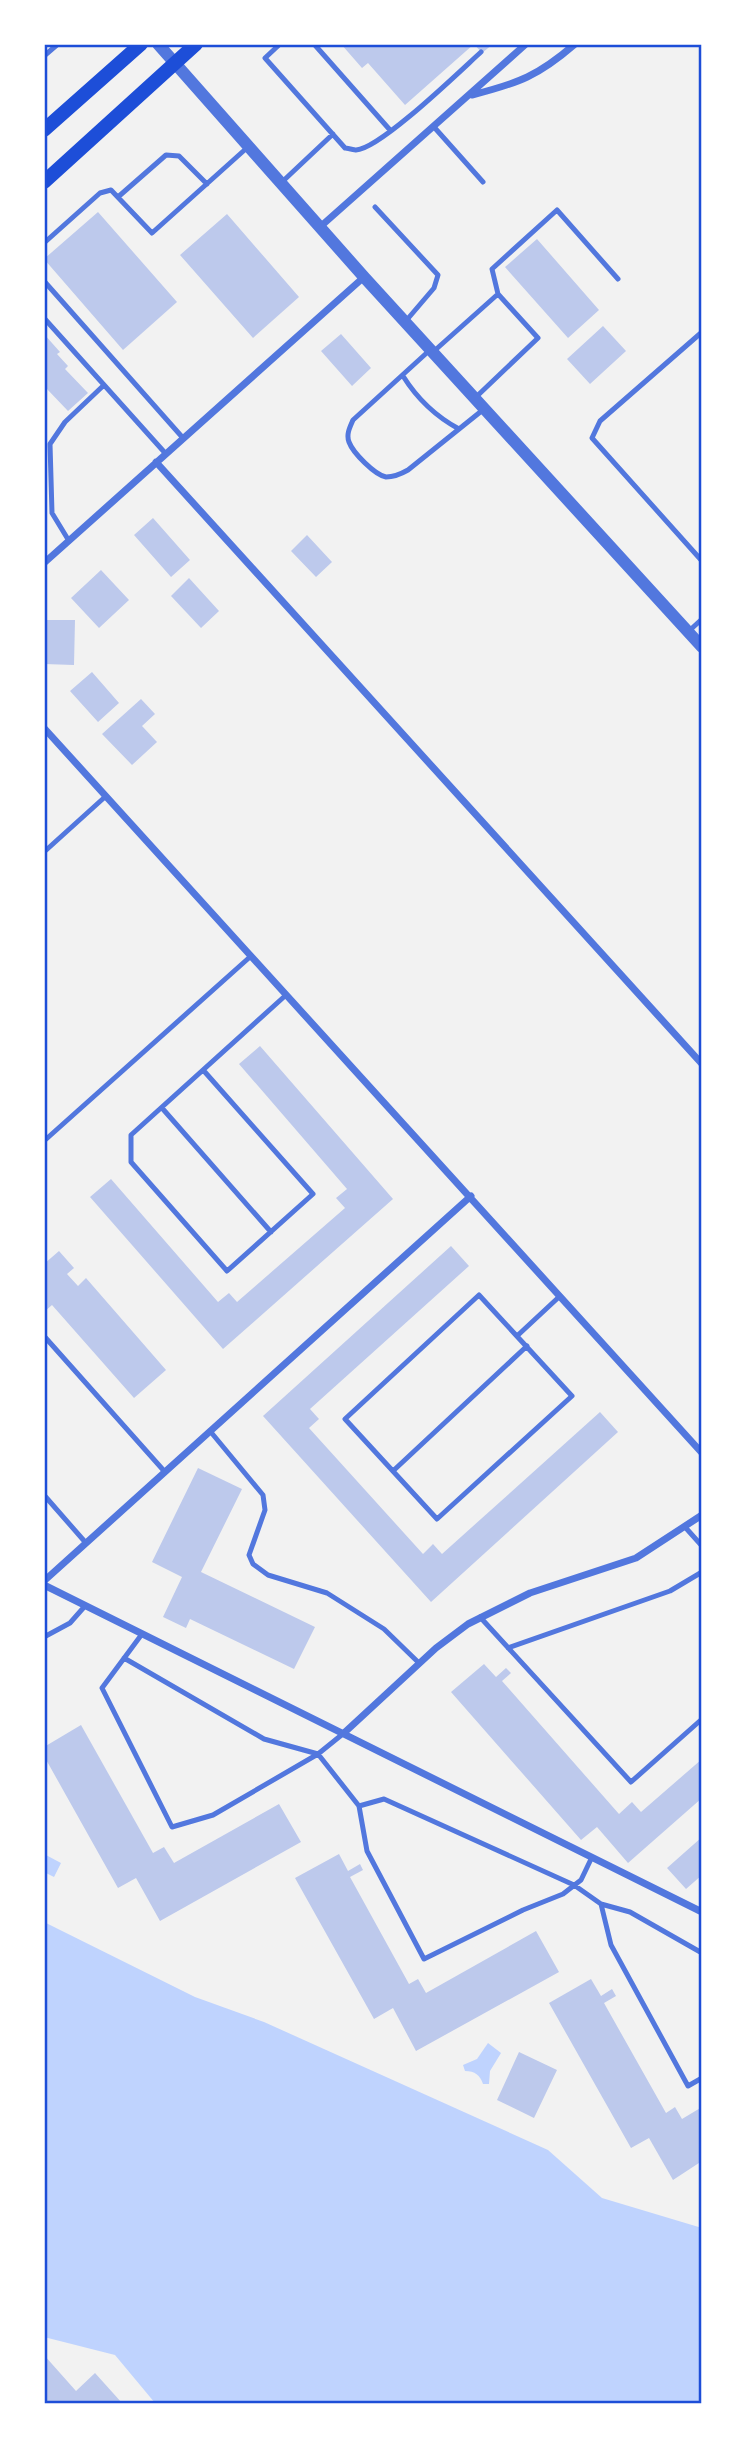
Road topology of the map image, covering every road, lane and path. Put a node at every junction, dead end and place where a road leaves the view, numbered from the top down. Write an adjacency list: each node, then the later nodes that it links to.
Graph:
1 (58, 44): 10 (lane)
2 (141, 44): 14 (main road)
3 (158, 44): 11 (street)
4 (196, 44): 11 (main road)
5 (280, 44): 16 (lane)
6 (314, 44): 15 (lane)
7 (525, 44): 12 (street)
8 (575, 44): 12 (street)
9 (481, 52): 15 (lane)
10 (44, 55)
11 (175, 63): 17 (street); 18 (main road)
12 (468, 96): 13 (street)
13 (434, 127): 19 (lane); 24 (street)
14 (44, 129)
15 (390, 130): 16 (lane)
16 (333, 134): 20 (lane)
17 (248, 146): 20 (street); 21 (lane)
18 (44, 182)
19 (483, 182)
20 (281, 183): 24 (street)
21 (207, 184): 22 (lane); 22 (lane)
22 (118, 197): 25 (lane)
23 (375, 207): 31 (lane)
24 (320, 227): 26 (street)
25 (44, 243)
26 (364, 277): 31 (street); 39 (street)
27 (618, 279): 29 (lane)
28 (44, 281): 39 (lane)
29 (498, 294): 33 (lane); 36 (lane)
30 (44, 318): 35 (lane)
31 (405, 322): 33 (street)
32 (702, 332): 45 (lane)
33 (432, 351): 34 (lane); 36 (street)
34 (403, 376): 38 (lane); 38 (lane)
35 (104, 385): 40 (lane); 43 (lane)
36 (475, 398): 37 (street)
37 (485, 409): 38 (lane); 48 (street)
38 (459, 429)
39 (183, 438): 40 (street)
40 (166, 454): 41 (street)
41 (156, 462): 44 (street); 55 (street)
42 (44, 513): 43 (lane)
43 (52, 513): 44 (lane)
44 (69, 541): 46 (street)
45 (702, 561)
46 (44, 563)
47 (702, 619): 48 (lane)
48 (688, 632): 49 (street)
49 (702, 647)
50 (44, 728): 51 (street)
51 (106, 796): 52 (lane); 53 (street)
52 (44, 852)
53 (251, 956): 54 (street); 58 (lane)
54 (286, 995): 56 (lane); 59 (street)
55 (702, 1064)
56 (204, 1071): 57 (lane); 60 (lane)
57 (162, 1108): 60 (lane); 60 (lane)
58 (44, 1141)
59 (471, 1196): 61 (street); 65 (street)
60 (271, 1232)
61 (560, 1296): 63 (lane); 66 (street)
62 (44, 1336): 68 (lane)
63 (517, 1336): 64 (lane); 67 (lane)
64 (527, 1346): 67 (lane); 67 (lane)
65 (210, 1431): 68 (street); 82 (lane)
66 (702, 1453)
67 (393, 1471)
68 (165, 1472): 72 (street)
69 (44, 1496): 72 (lane)
70 (702, 1516): 71 (street)
71 (685, 1527): 73 (lane); 77 (street)
72 (86, 1543): 75 (street)
73 (702, 1546)
74 (702, 1572): 80 (lane)
75 (44, 1583): 76 (street)
76 (85, 1606): 78 (street); 79 (lane)
77 (480, 1617): 80 (lane); 82 (street)
78 (142, 1634): 81 (lane); 84 (street)
79 (44, 1637)
80 (508, 1648): 83 (lane)
81 (124, 1658): 85 (lane); 85 (lane)
82 (419, 1663): 84 (street)
83 (702, 1719)
84 (344, 1733): 85 (lane); 87 (street)
85 (318, 1754): 86 (lane)
86 (359, 1806): 88 (lane); 88 (lane)
87 (592, 1857): 88 (lane); 90 (street)
88 (574, 1885): 89 (lane)
89 (601, 1904): 91 (lane); 92 (lane)
90 (702, 1912)
91 (702, 1953)
92 (702, 2078)

